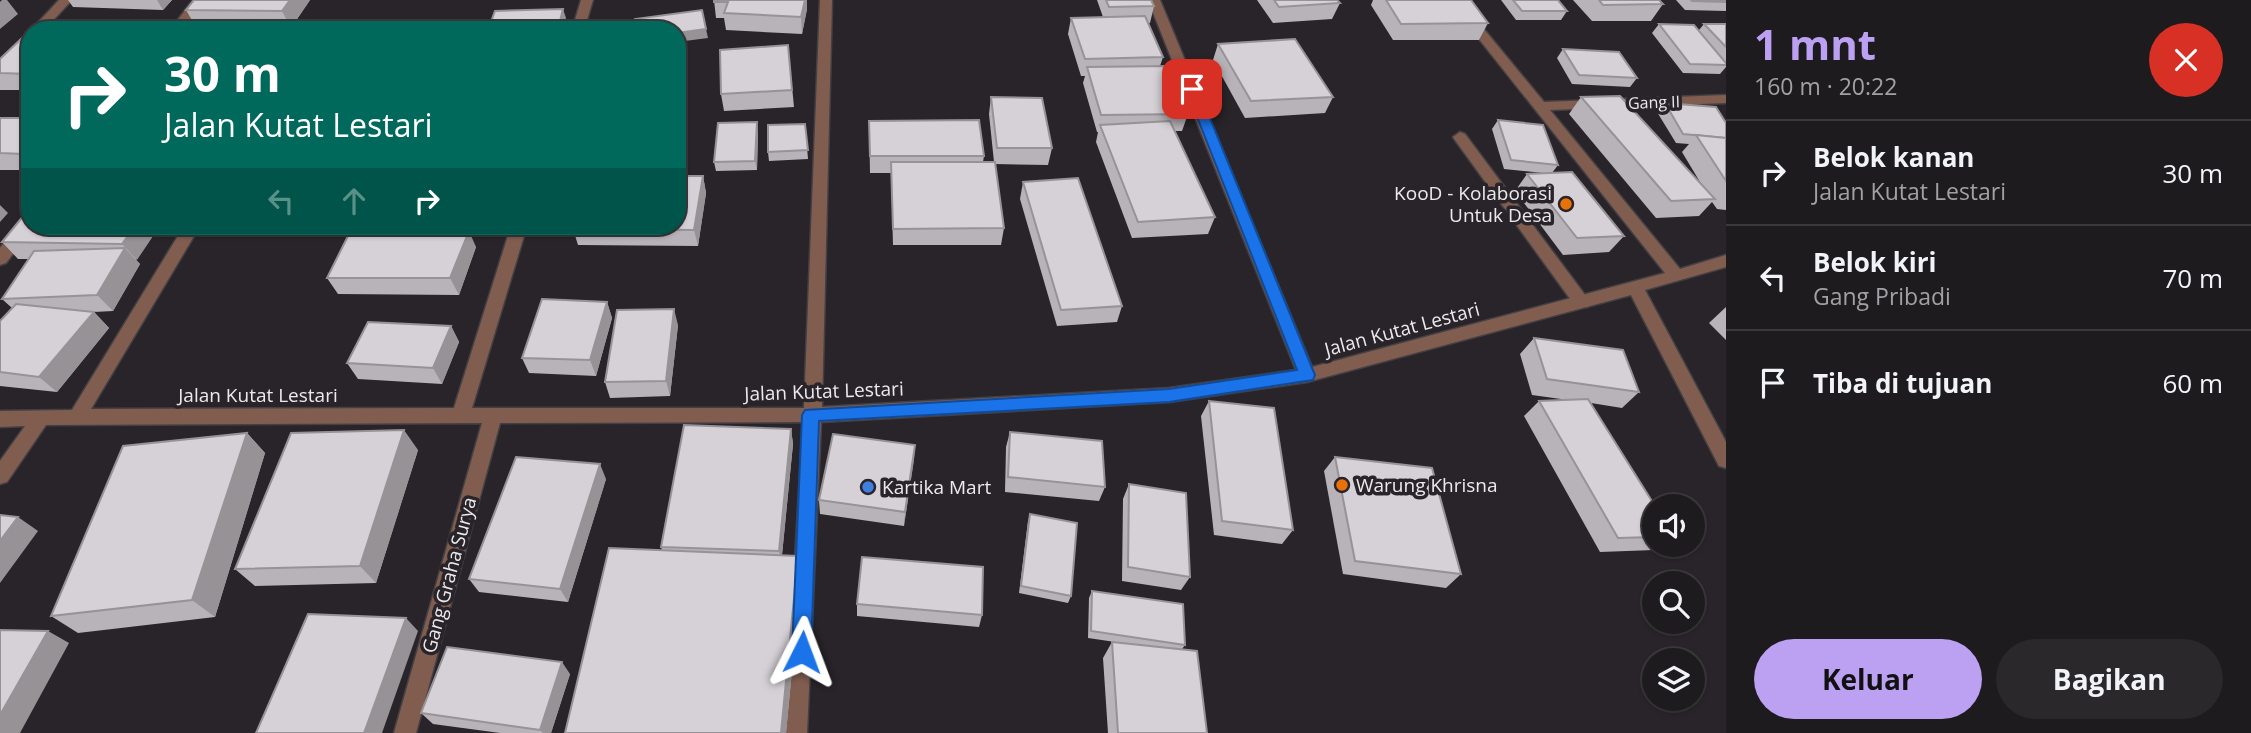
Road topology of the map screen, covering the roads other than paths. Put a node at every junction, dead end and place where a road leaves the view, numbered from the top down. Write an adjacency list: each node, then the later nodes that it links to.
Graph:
1 (66, 0): 7 (street)
2 (199, 0): 8 (street)
3 (587, 0): 9 (street)
4 (826, 0): 22 (street)
5 (1154, 0): 21 (street)
6 (1454, 0): 11 (street)
7 (46, 21)
8 (183, 21)
9 (581, 21)
10 (1726, 99): 11 (street, Gang II)
11 (1539, 106): 18 (street)
12 (1460, 137): 20 (street)
13 (21, 231): 16 (street)
14 (187, 235): 24 (street)
15 (516, 235): 23 (street)
16 (0, 258)
17 (1726, 261): 18 (street, Jalan Kutat Lestari)
18 (1677, 276): 19 (street, Jalan Kutat Lestari)
19 (1636, 288): 20 (street, Jalan Kutat Lestari); 28 (street)
20 (1582, 303): 21 (street, Jalan Kutat Lestari)
21 (1307, 375): 22 (street, Jalan Kutat Lestari)
22 (811, 415): 25 (street, Jalan Kutat Lestari); 31 (street)
23 (461, 416): 24 (street, Jalan Kutat Lestari); 25 (street, Jalan Kutat Lestari)
24 (77, 417): 26 (street, Jalan Kutat Lestari)
25 (493, 417): 30 (street, Gang Graha Surya)
26 (41, 418): 27 (street, Jalan Kutat Lestari); 29 (street)
27 (0, 419)
28 (1726, 460)
29 (0, 476)
30 (405, 733)
31 (796, 733)

